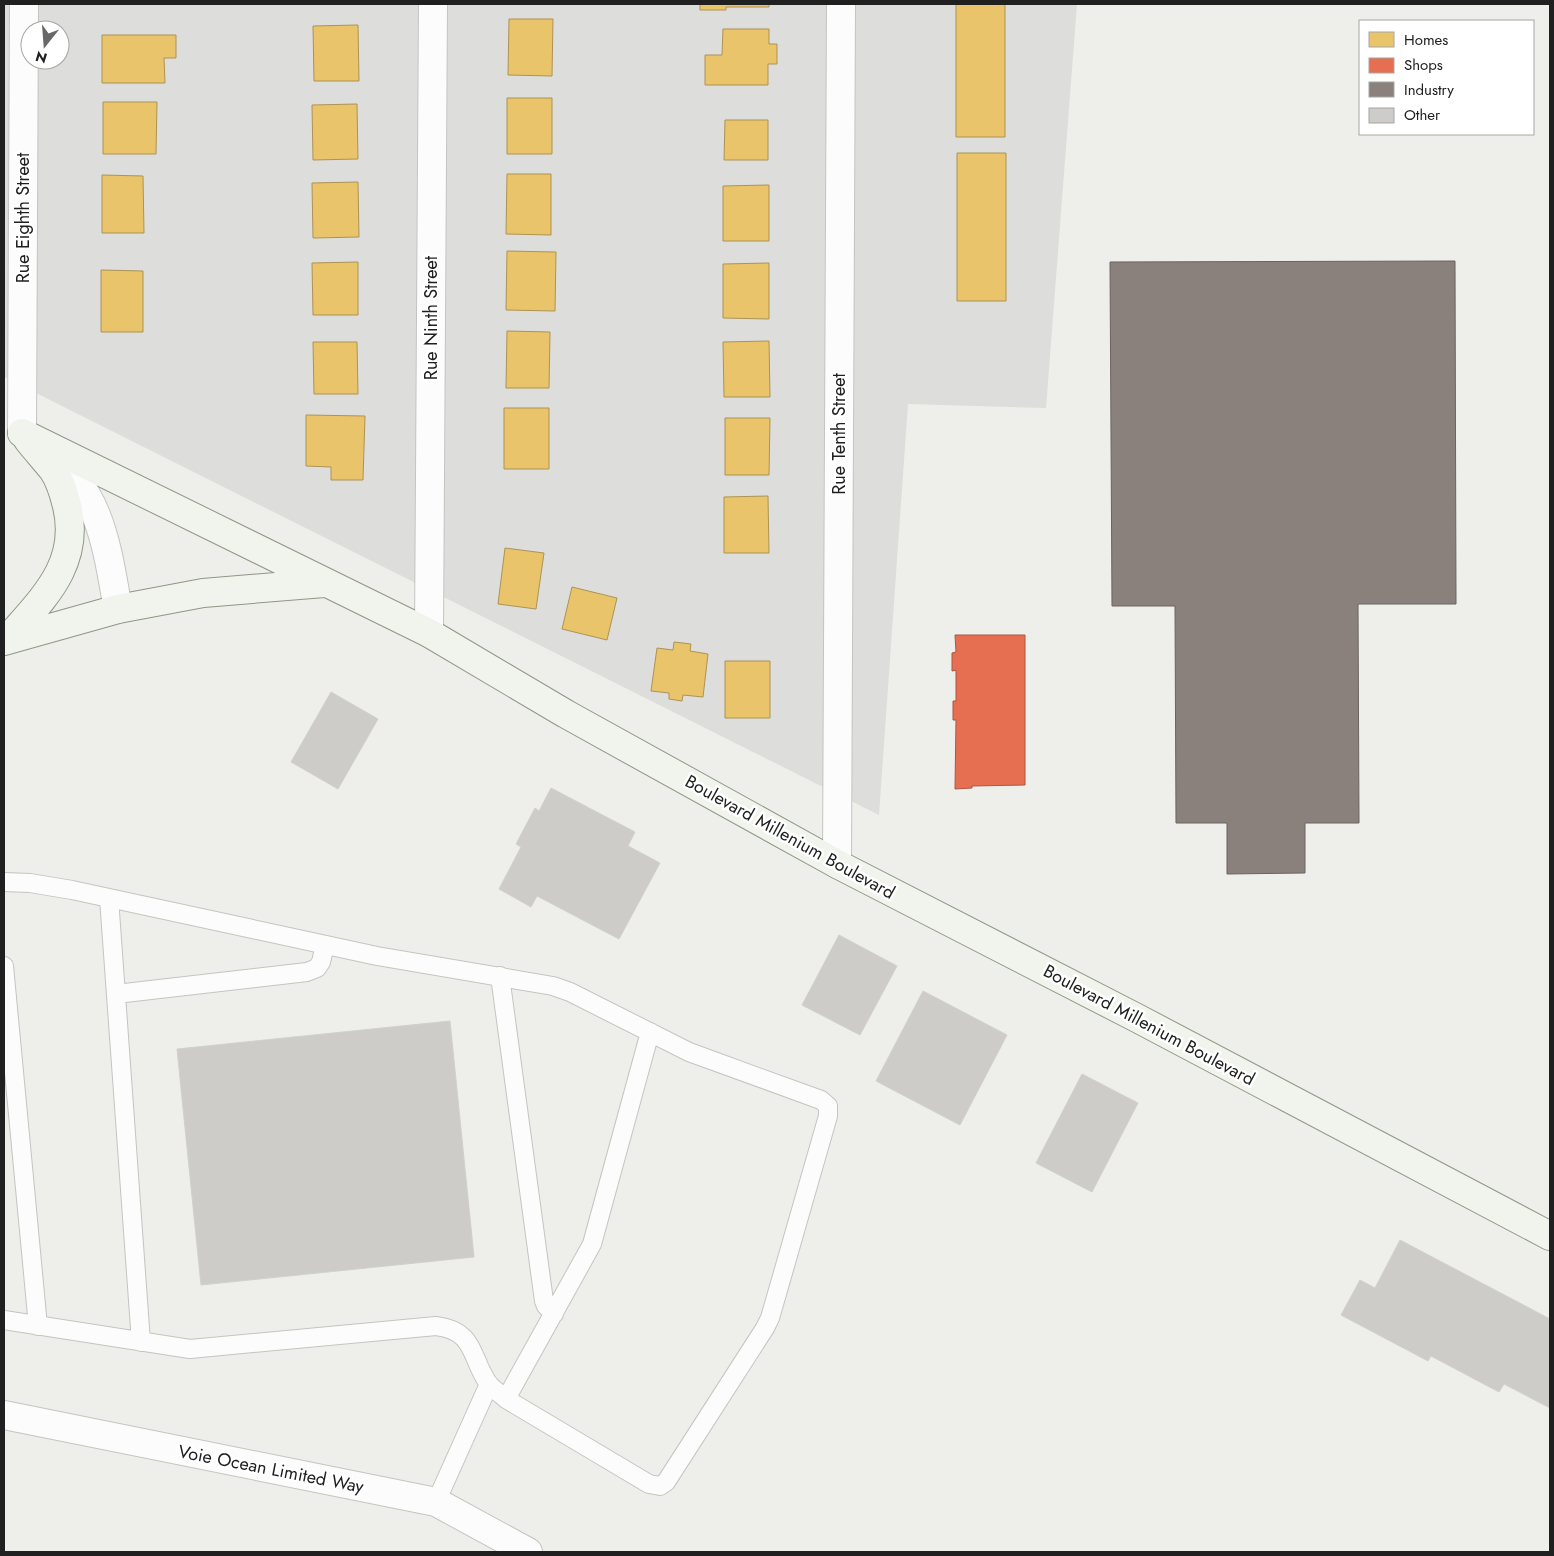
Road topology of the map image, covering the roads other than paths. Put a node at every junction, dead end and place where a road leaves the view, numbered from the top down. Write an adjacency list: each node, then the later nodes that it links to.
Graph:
1 (24, 4): 4 (street, Rue Eighth Street)
2 (433, 4): 7 (street, Rue Ninth Street)
3 (841, 4): 9 (street, Rue Tenth Street)
4 (13, 428): 5 (main road, Boulevard Millenium Boulevard); 6 (street); 8 (main road)
5 (326, 582): 6 (main road); 7 (main road, Boulevard Millenium Boulevard)
6 (118, 609): 8 (main road)
7 (429, 632): 9 (main road, Boulevard Millenium Boulevard)
8 (5, 640)
9 (837, 864): 17 (main road, Boulevard Millenium Boulevard)
10 (4, 882): 11 (lane)
11 (109, 898): 12 (lane); 15 (lane)
12 (325, 945): 14 (lane); 15 (lane)
13 (4, 966): 20 (lane)
14 (500, 976): 16 (lane); 18 (lane)
15 (116, 994): 21 (lane)
16 (650, 1032): 18 (lane); 23 (lane)
17 (1550, 1236)
18 (554, 1314): 23 (lane)
19 (4, 1320): 20 (lane)
20 (38, 1326): 21 (lane)
21 (141, 1342): 22 (lane)
22 (489, 1384): 23 (lane); 25 (lane)
23 (506, 1399)
24 (4, 1415): 25 (street, Voie Ocean Limited Way)
25 (436, 1502): 26 (street, Voie Ocean Limited Way)
26 (528, 1552)

